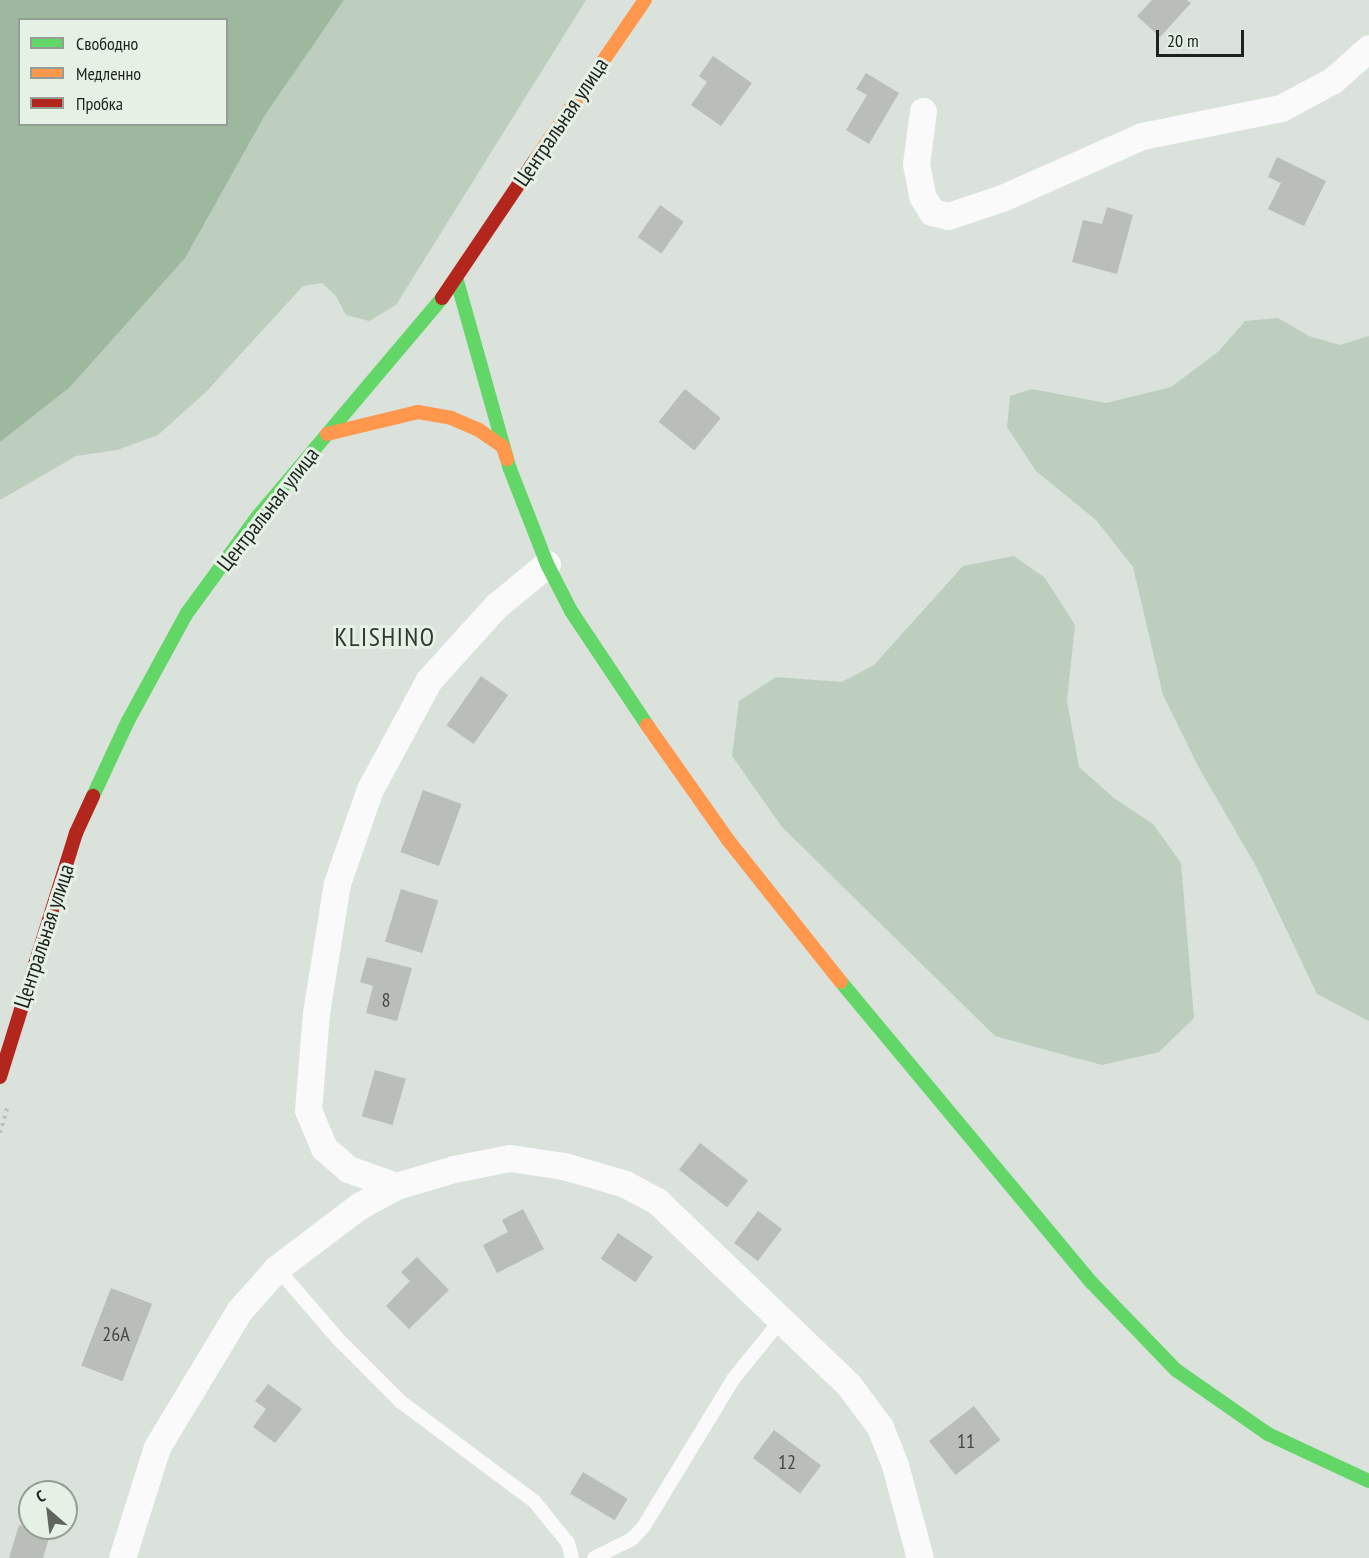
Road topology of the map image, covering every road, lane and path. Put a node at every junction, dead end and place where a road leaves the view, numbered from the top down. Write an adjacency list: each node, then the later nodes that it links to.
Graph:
1 (645, 0): 4 (main road, Центральная улица)
2 (1369, 48): 3 (street)
3 (922, 111)
4 (457, 281): 5 (main road, Центральная улица); 6 (main road)
5 (327, 434): 6 (main road); 8 (main road, Центральная улица)
6 (510, 469): 7 (main road)
7 (547, 564): 11 (street); 14 (main road)
8 (0, 1077)
9 (10, 1099): 10 (path)
10 (0, 1133)
11 (396, 1186): 12 (street); 13 (street)
12 (277, 1268): 15 (street); 16 (lane)
13 (782, 1319): 17 (lane); 18 (street)
14 (1369, 1481)
15 (122, 1558)
16 (572, 1558)
17 (594, 1558)
18 (920, 1558)

